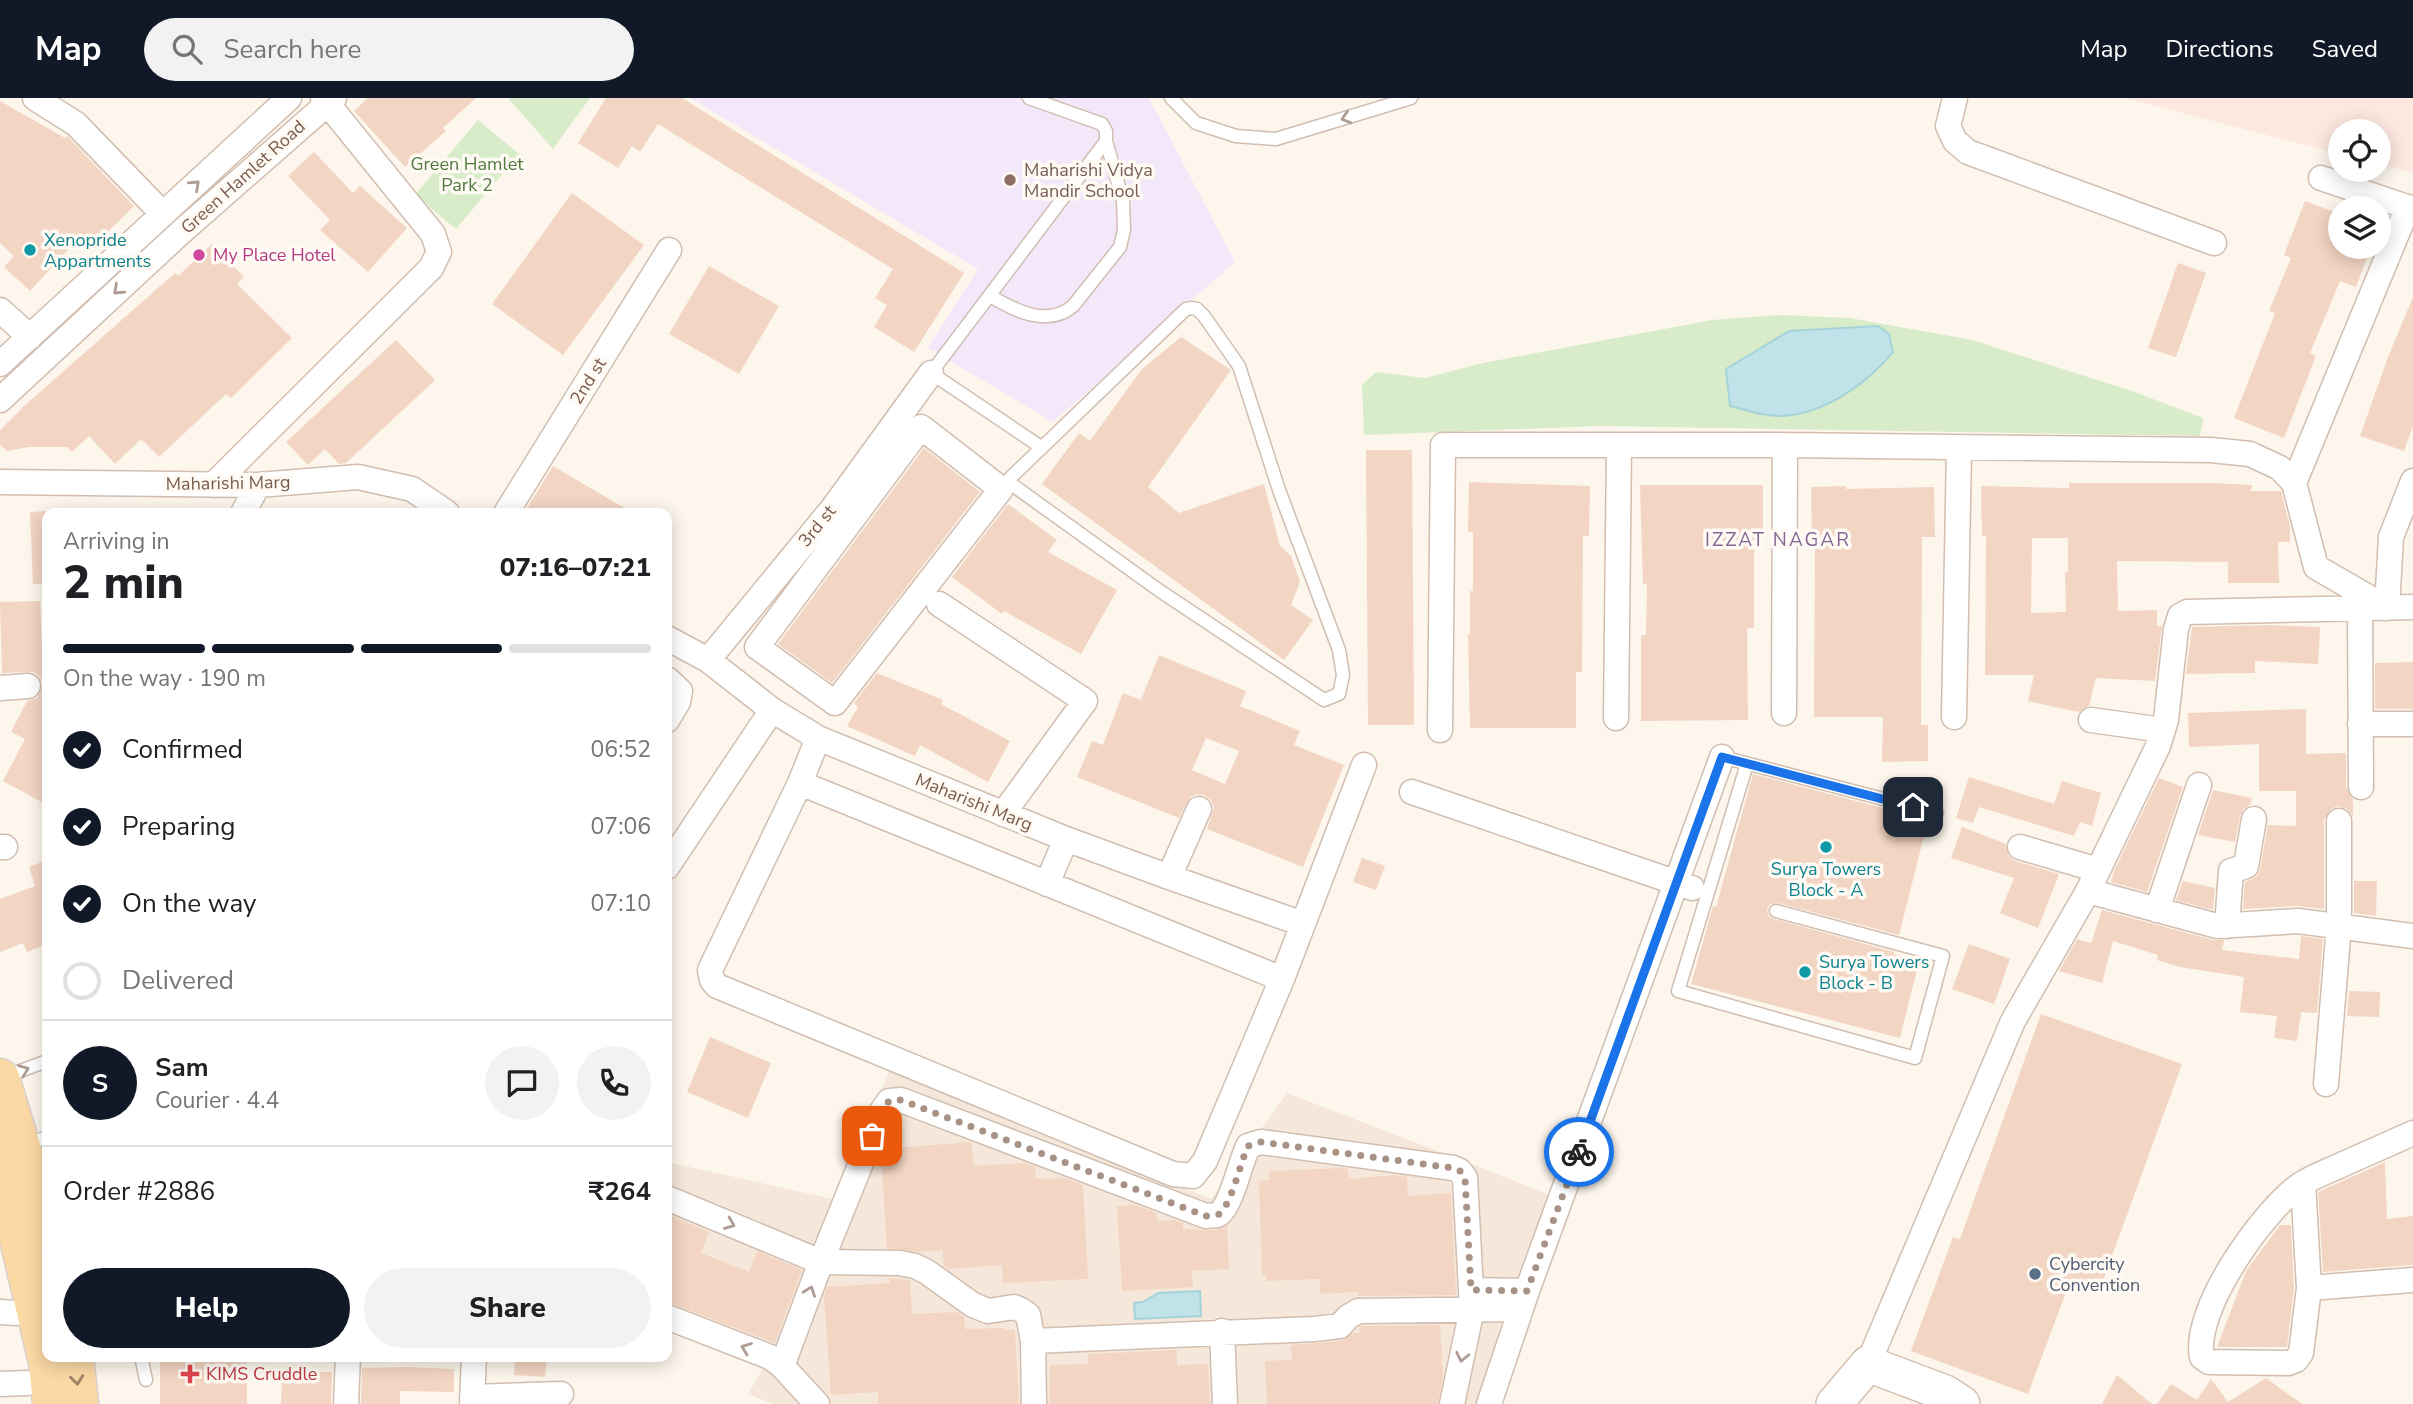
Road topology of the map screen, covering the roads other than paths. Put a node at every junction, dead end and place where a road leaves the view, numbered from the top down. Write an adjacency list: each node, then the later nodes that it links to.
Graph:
1 (35, 98): 11 (street)
2 (289, 98): 11 (street, Green Hamlet Road, one-way to 2)
3 (1029, 98): 8 (lane)
4 (1171, 98): 5 (lane, one-way to 4)
5 (1411, 98)
6 (1955, 98): 12 (street)
7 (328, 100): 19 (street, Green Hamlet Road, one-way to 19); 27 (street)
8 (1107, 141): 14 (lane); 14 (lane)
9 (2321, 178): 10 (street)
10 (2410, 208): 26 (street)
11 (163, 214): 16 (street, Green Hamlet Road)
12 (2214, 243)
13 (669, 250): 31 (street, 2nd st)
14 (990, 296): 18 (lane)
15 (0, 310): 16 (street)
16 (30, 337): 17 (street, Green Hamlet Road)
17 (0, 364)
18 (925, 380): 22 (lane); 32 (street, 3rd st)
19 (0, 400)
20 (1619, 444): 21 (street); 46 (street); 50 (street)
21 (1785, 445): 23 (street); 44 (street)
22 (1041, 447): 22 (lane)
23 (1959, 448): 26 (street); 45 (street)
24 (2413, 481): 36 (street)
25 (0, 482): 27 (street, Maharishi Marg)
26 (2294, 484): 36 (street)
27 (213, 485): 28 (street, Maharishi Marg)
28 (258, 485): 29 (street); 30 (street, Maharishi Marg)
29 (246, 508)
30 (440, 508)
31 (509, 508)
32 (837, 520): 32 (street); 38 (street, 3rd st)
33 (939, 604): 62 (street)
34 (2413, 607): 36 (street)
35 (2360, 608): 36 (street); 48 (street); 51 (street)
36 (2387, 608)
37 (672, 641): 38 (street, Maharishi Marg)
38 (708, 660): 42 (street, Maharishi Marg)
39 (672, 684): 43 (street)
40 (28, 686): 41 (street)
41 (0, 688)
42 (772, 710): 52 (street, Maharishi Marg); 67 (street)
43 (672, 712)
44 (1784, 713)
45 (1954, 717)
46 (1616, 718)
47 (2091, 720): 51 (street)
48 (2360, 724): 49 (street); 58 (street)
49 (2413, 724)
50 (1440, 730)
51 (2163, 730): 69 (street)
52 (818, 738): 56 (street); 62 (street, Maharishi Marg)
53 (1722, 757): 54 (lane); 71 (street)
54 (1747, 764): 61 (lane); 73 (lane)
55 (1364, 765): 74 (street)
56 (800, 783): 70 (street); 78 (street)
57 (2199, 785): 72 (street)
58 (2361, 787)
59 (1412, 792): 71 (street)
60 (1199, 809): 68 (street)
61 (1937, 813)
62 (1003, 814): 65 (street, Maharishi Marg)
63 (2254, 819): 76 (street)
64 (2339, 821): 75 (street)
65 (1066, 839): 68 (street, Maharishi Marg); 70 (street)
66 (2020, 847): 69 (street)
67 (672, 860)
68 (1169, 877): 74 (street, Maharishi Marg)
69 (2093, 881): 72 (street); 103 (street)
70 (1047, 884): 78 (street)
71 (1684, 886): 92 (street)
72 (2157, 910): 76 (street)
73 (1776, 911)
74 (1303, 924): 78 (street)
75 (2339, 925): 76 (street); 77 (street); 81 (street)
76 (2227, 926)
77 (2413, 936)
78 (1282, 979)
79 (42, 1063): 80 (lane, one-way to 79)
80 (0, 1078): 83 (main road)
81 (2326, 1084)
82 (2413, 1133): 84 (street)
83 (23, 1148): 86 (main road); 93 (main road)
84 (2303, 1183): 90 (street); 90 (street)
85 (672, 1200): 88 (street, one-way to 88)
86 (42, 1214)
87 (0, 1255): 94 (main road)
88 (821, 1262): 91 (street); 97 (street); 104 (street, one-way to 88)
89 (2413, 1279): 90 (street)
90 (2309, 1288)
91 (1471, 1300): 92 (street); 96 (street); 114 (street, one-way to 114)
92 (1524, 1300): 115 (street)
93 (42, 1311)
94 (8, 1313): 106 (main road)
95 (672, 1319): 104 (street, one-way to 95)
96 (1222, 1331): 97 (street); 113 (street)
97 (1033, 1341): 112 (street)
98 (48, 1362): 106 (main road)
99 (75, 1362): 109 (main road, one-way to 109)
100 (142, 1362): 105 (lane)
101 (348, 1362): 110 (street)
102 (474, 1362): 108 (street)
103 (1868, 1364): 116 (street); 117 (street)
104 (782, 1366): 111 (street)
105 (146, 1380)
106 (26, 1394)
107 (561, 1394): 108 (street)
108 (472, 1400)
109 (79, 1404)
110 (346, 1404)
111 (817, 1404)
112 (1034, 1404)
113 (1225, 1404)
114 (1452, 1404)
115 (1489, 1404)
116 (1834, 1404)
117 (1962, 1404)

